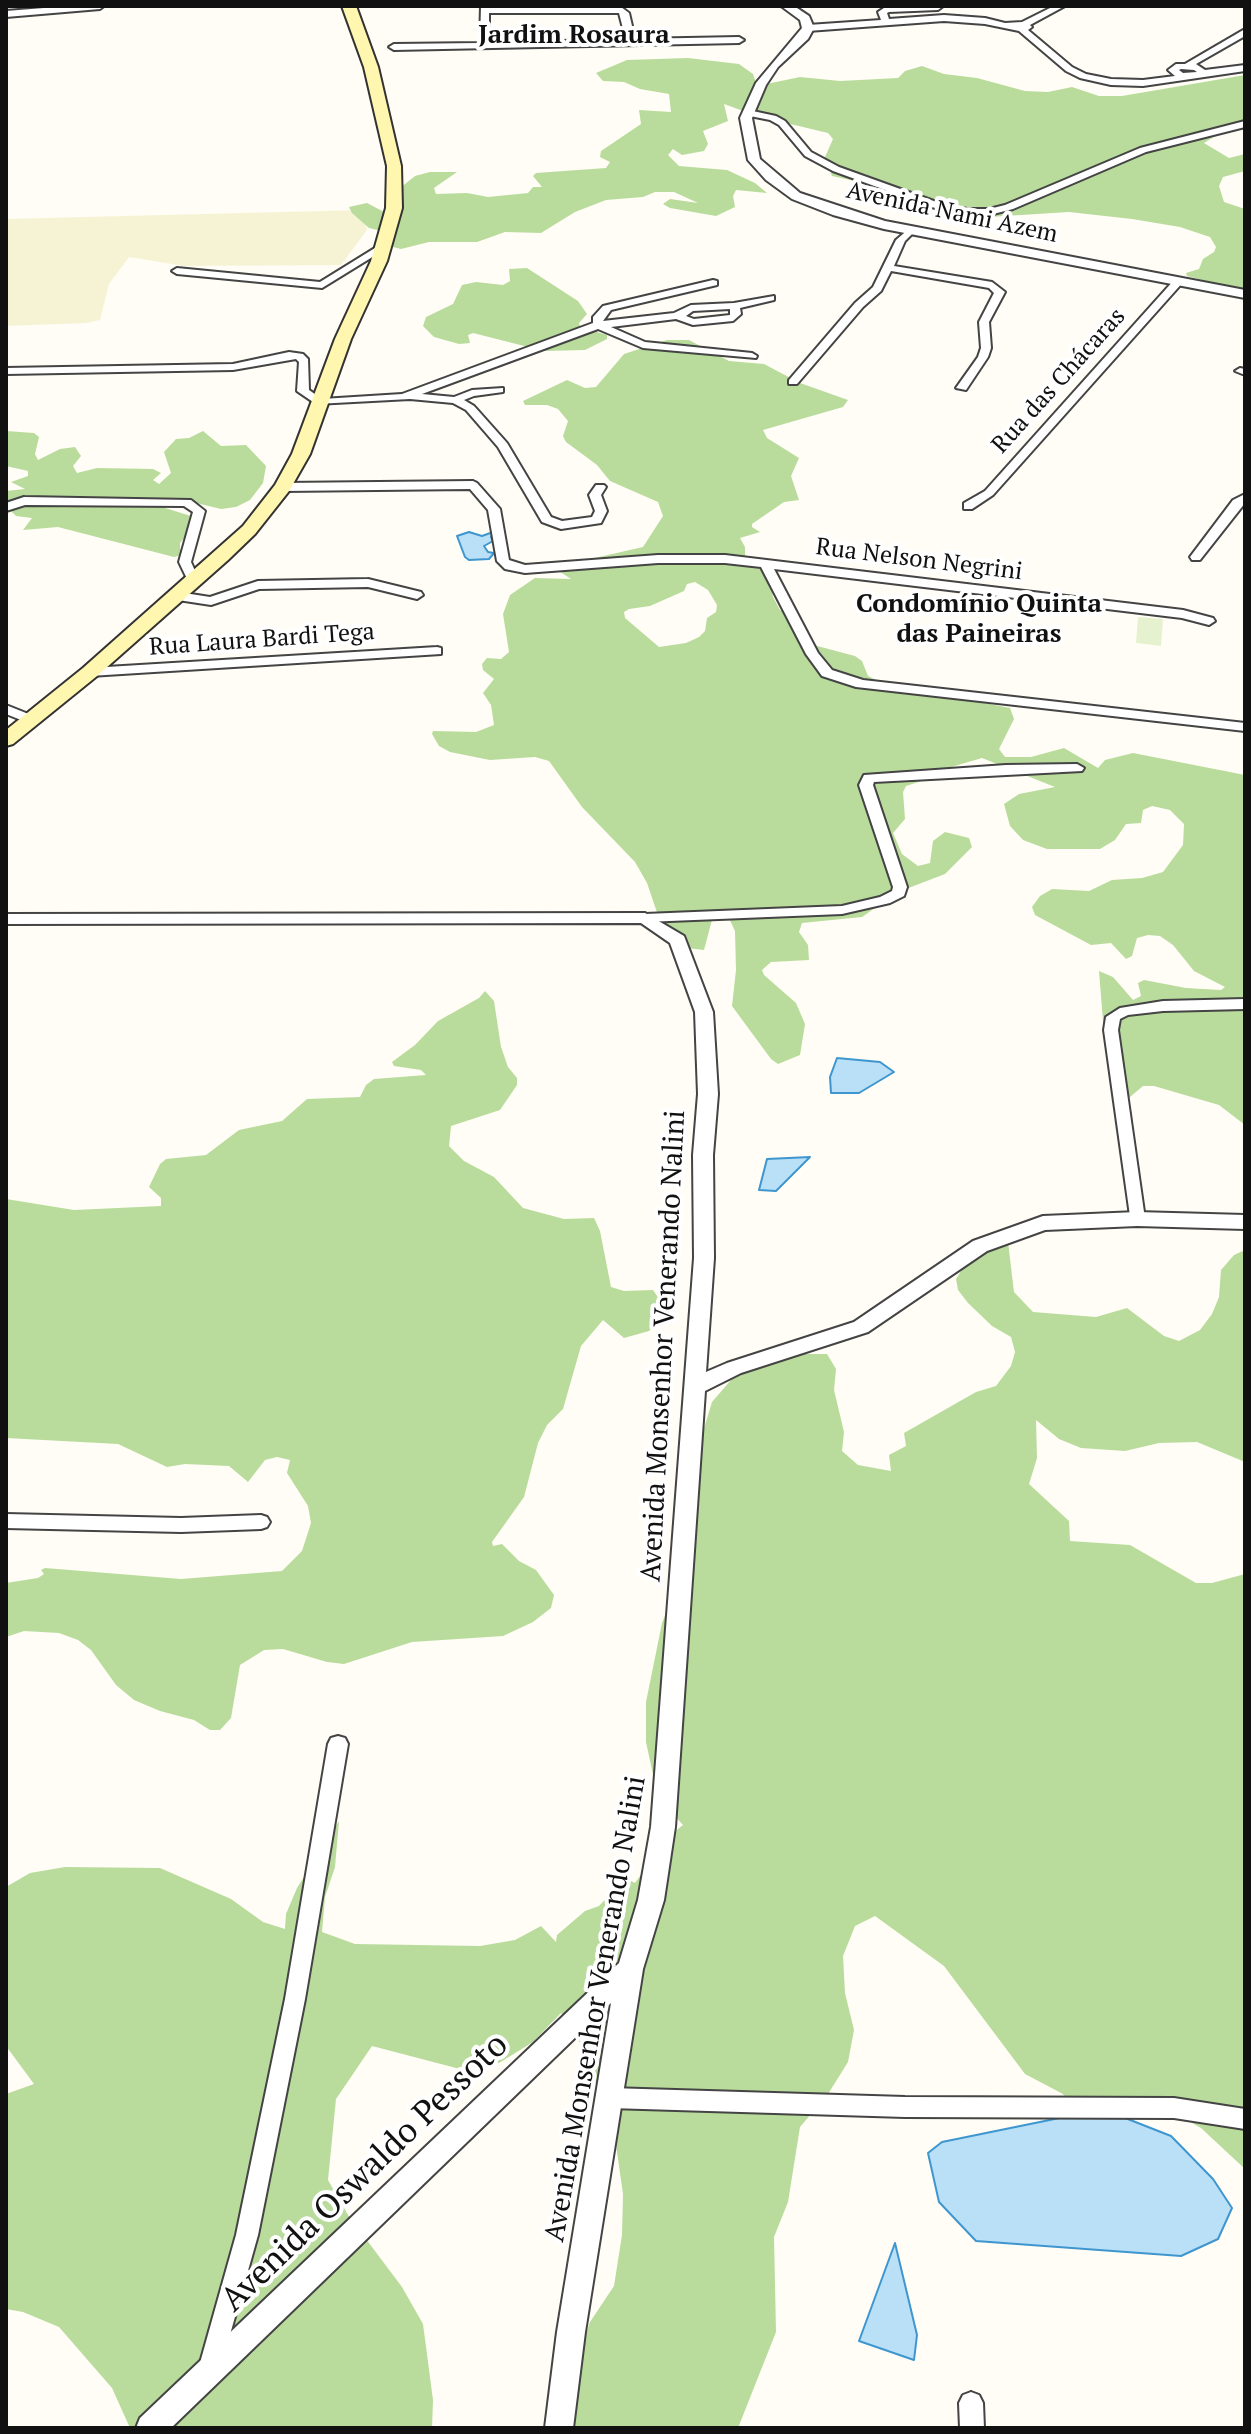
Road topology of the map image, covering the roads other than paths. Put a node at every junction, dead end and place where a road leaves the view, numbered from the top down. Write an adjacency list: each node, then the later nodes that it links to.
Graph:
1 (100, 6): 5 (street)
2 (349, 6): 27 (main road)
3 (787, 6): 12 (street)
4 (1061, 6): 11 (street)
5 (64, 7): 8 (street)
6 (485, 8): 15 (street); 16 (street)
7 (909, 8): 9 (street); 10 (street)
8 (6, 14)
9 (885, 20): 10 (street); 12 (street)
10 (1011, 25): 11 (street)
11 (1023, 26): 18 (street)
12 (808, 28): 24 (street)
13 (1245, 32): 19 (street)
14 (739, 40): 15 (street)
15 (631, 42): 16 (street)
16 (484, 45): 17 (street)
17 (394, 47)
18 (1063, 63): 21 (street); 23 (street)
19 (1187, 66): 21 (street); 22 (street)
20 (1245, 68): 22 (street)
21 (1173, 70): 23 (street)
22 (1203, 73): 23 (street)
23 (1189, 77)
24 (748, 113): 25 (street); 26 (street, Avenida Nami Azem)
25 (1245, 124)
26 (911, 230): 28 (street); 30 (street, Avenida Nami Azem)
27 (383, 246): 29 (street); 44 (main road)
28 (889, 268): 39 (street); 40 (street)
29 (177, 271)
30 (1179, 281): 33 (street, Avenida Nami Azem); 48 (street, Rua das Chácaras)
31 (713, 283): 32 (street)
32 (669, 293): 35 (street); 36 (street)
33 (1245, 294)
34 (770, 298): 35 (street)
35 (681, 313): 36 (street)
36 (598, 325): 37 (street); 42 (street)
37 (752, 356)
38 (6, 371): 44 (street)
39 (793, 382)
40 (962, 388)
41 (499, 390): 43 (street)
42 (404, 397): 43 (street); 44 (street)
43 (455, 400): 46 (street)
44 (320, 402): 45 (main road)
45 (283, 487): 51 (street, Rua Nelson Negrini); 52 (main road)
46 (600, 487)
47 (1245, 498): 50 (street)
48 (968, 506)
49 (6, 507): 52 (street)
50 (1196, 557)
51 (766, 564): 55 (street, Rua Nelson Negrini); 60 (street)
52 (194, 582): 54 (main road)
53 (417, 595): 54 (street)
54 (178, 596): 57 (main road)
55 (1209, 621)
56 (437, 651): 57 (street, Rua Laura Bardi Tega)
57 (90, 672): 59 (main road)
58 (6, 709): 59 (street)
59 (31, 720): 61 (main road)
60 (1245, 727)
61 (6, 740)
62 (1077, 768): 63 (street)
63 (645, 918): 64 (street); 68 (street, Avenida Monsenhor Venerando Nalini)
64 (6, 919)
65 (1245, 1004): 66 (street)
66 (1137, 1219): 67 (street); 68 (street)
67 (1245, 1222)
68 (696, 1386): 72 (street, Avenida Monsenhor Venerando Nalini)
69 (6, 1521): 70 (street)
70 (261, 1522)
71 (338, 1744): 75 (street)
72 (630, 1969): 73 (street, Avenida Monsenhor Venerando Nalini); 75 (street, Avenida Oswaldo Pessoto)
73 (610, 2098): 74 (street); 78 (street, Avenida Monsenhor Venerando Nalini)
74 (1245, 2119)
75 (209, 2372): 77 (street, Avenida Oswaldo Pessoto)
76 (971, 2403): 79 (street)
77 (150, 2428)
78 (559, 2428)
79 (972, 2428)

